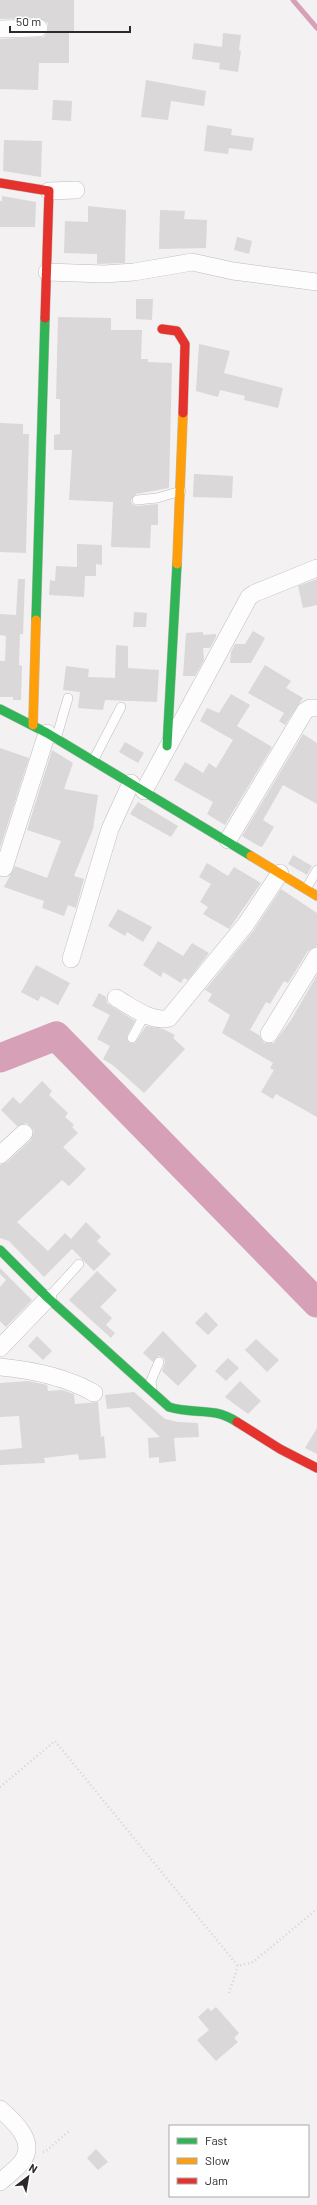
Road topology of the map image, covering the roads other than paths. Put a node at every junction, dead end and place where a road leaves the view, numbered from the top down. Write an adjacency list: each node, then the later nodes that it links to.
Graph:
1 (39, 28): 2 (street)
2 (0, 29)
3 (0, 183): 4 (street)
4 (49, 190): 5 (street); 6 (street)
5 (76, 190)
6 (47, 272): 7 (street); 16 (street)
7 (317, 282)
8 (162, 329): 9 (street)
9 (181, 491): 10 (lane); 17 (street)
10 (137, 500)
11 (317, 568): 17 (street)
12 (68, 698): 16 (lane)
13 (121, 707): 18 (lane)
14 (317, 708): 20 (street)
15 (0, 709): 16 (street)
16 (45, 732): 18 (street); 21 (street)
17 (167, 746): 19 (street)
18 (93, 761): 19 (street)
19 (137, 787): 20 (street); 27 (street)
20 (228, 840): 23 (street)
21 (4, 868)
22 (317, 870): 24 (lane)
23 (280, 873): 24 (street); 29 (street)
24 (306, 889): 25 (street)
25 (317, 896)
26 (317, 956): 30 (street)
27 (72, 959)
28 (116, 998): 29 (street)
29 (145, 1014): 31 (lane)
30 (269, 1034)
31 (132, 1038)
32 (24, 1133): 33 (street)
33 (0, 1155)
34 (0, 1250): 36 (street)
35 (79, 1264): 36 (lane)
36 (48, 1298): 37 (street); 41 (street)
37 (0, 1348)
38 (159, 1362): 41 (lane)
39 (0, 1367): 40 (street)
40 (94, 1393)
41 (155, 1394): 42 (street)
42 (317, 1468)
43 (0, 2109): 44 (street)
44 (0, 2182)

